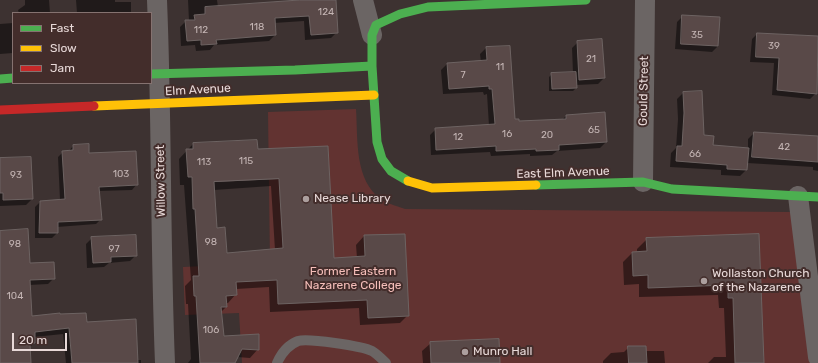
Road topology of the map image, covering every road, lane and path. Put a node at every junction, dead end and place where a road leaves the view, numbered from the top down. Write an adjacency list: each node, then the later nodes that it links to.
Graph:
1 (156, 0): 7 (street, Willow Street)
2 (363, 0): 5 (street)
3 (586, 0): 5 (street)
4 (645, 0): 13 (street, Gould Street)
5 (372, 35): 6 (street, East Elm Avenue)
6 (372, 66): 7 (street, Elm Avenue); 10 (street, East Elm Avenue)
7 (155, 74): 11 (street, Willow Street)
8 (12, 78): 9 (street)
9 (0, 79)
10 (374, 95): 11 (street, Elm Avenue); 13 (street, East Elm Avenue)
11 (160, 104): 12 (street, Elm Avenue); 17 (street, Willow Street)
12 (0, 110)
13 (643, 182): 14 (street, East Elm Avenue)
14 (798, 196): 15 (street, East Elm Avenue); 16 (street)
15 (818, 197)
16 (818, 357)
17 (165, 363)
18 (277, 363): 19 (lane)
19 (386, 363)

